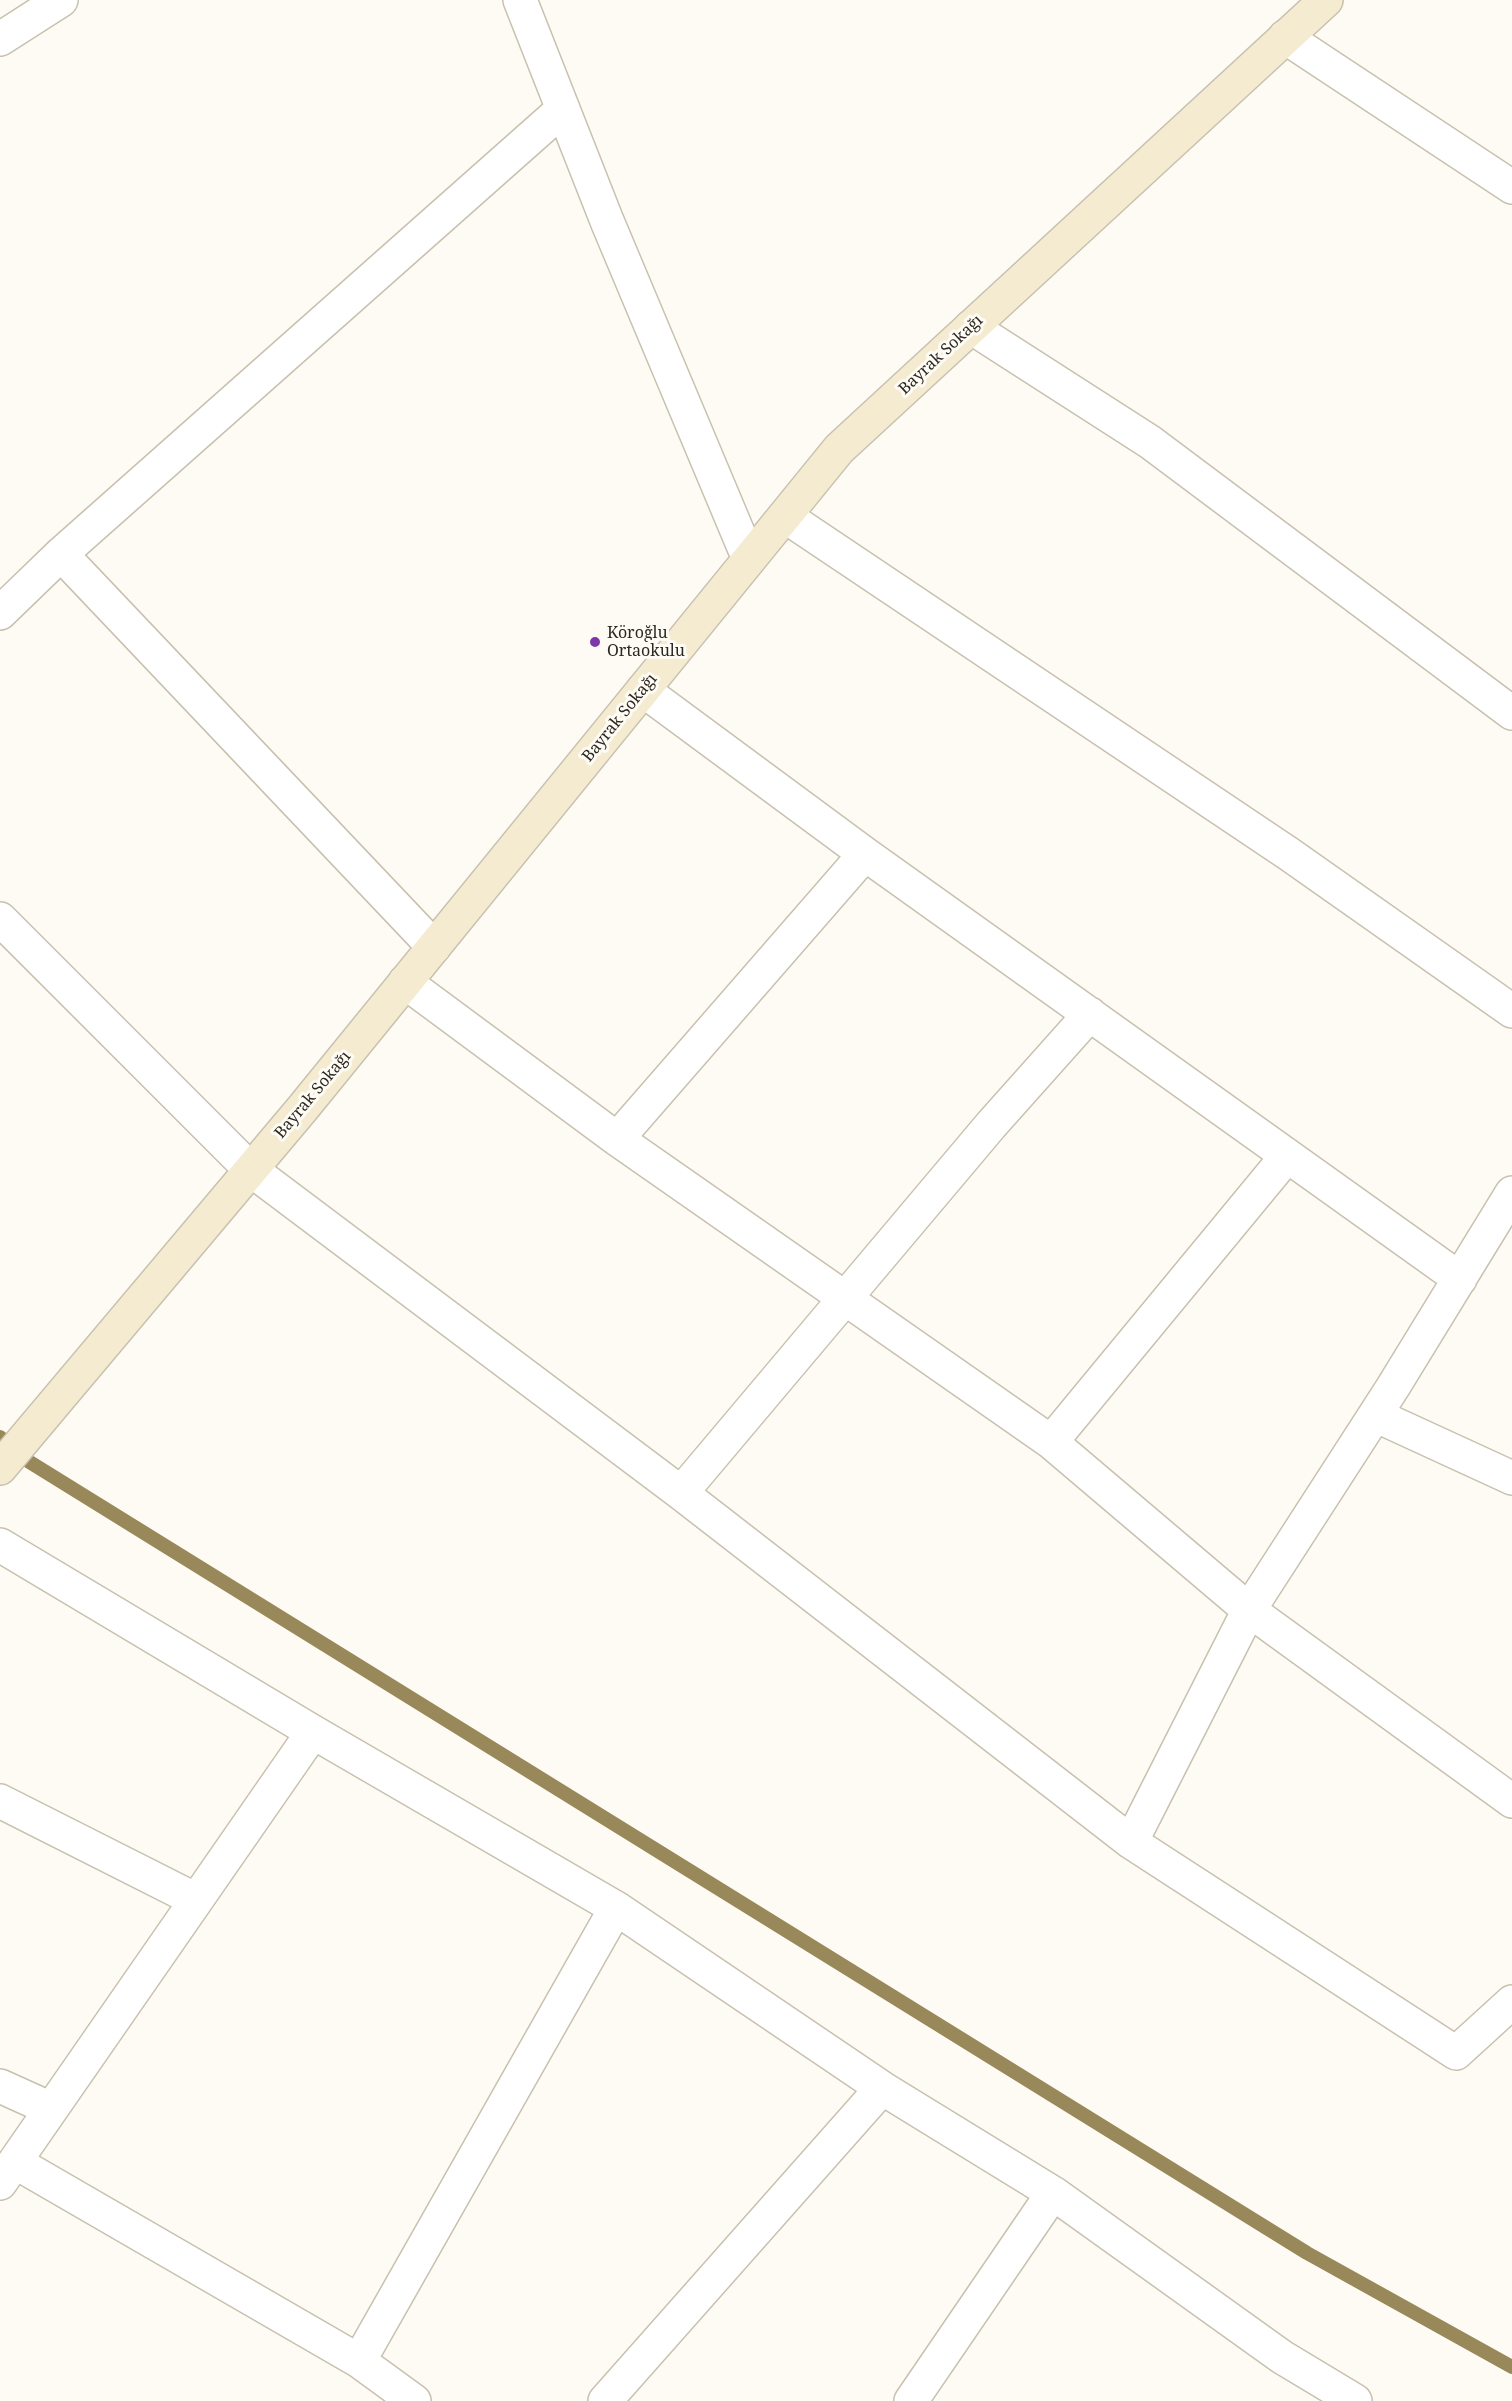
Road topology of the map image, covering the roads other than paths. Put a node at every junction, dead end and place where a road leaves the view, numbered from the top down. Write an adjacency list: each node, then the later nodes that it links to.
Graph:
1 (62, 0): 5 (street)
2 (520, 0): 6 (street)
3 (1326, 0): 4 (main road, Bayrak Sokağı)
4 (1285, 37): 7 (street); 8 (main road, Bayrak Sokağı)
5 (0, 39)
6 (563, 109): 10 (street); 11 (street)
7 (1512, 187)
8 (971, 327): 9 (main road, Bayrak Sokağı); 14 (street)
9 (785, 516): 11 (main road, Bayrak Sokağı); 19 (street)
10 (61, 554): 12 (street); 17 (street)
11 (749, 559): 13 (main road, Bayrak Sokağı)
12 (0, 614)
13 (643, 690): 15 (street); 17 (main road, Bayrak Sokağı)
14 (1512, 713)
15 (865, 854): 20 (street); 21 (street)
16 (0, 919): 23 (street)
17 (434, 947): 18 (main road, Bayrak Sokağı)
18 (405, 982): 21 (street); 23 (main road, Bayrak Sokağı)
19 (1512, 1011)
20 (1089, 1014): 22 (street); 26 (street)
21 (617, 1139): 26 (street)
22 (1287, 1156): 25 (street); 28 (street)
23 (250, 1169): 29 (main road, Bayrak Sokağı); 31 (street)
24 (1512, 1193): 25 (street)
25 (1460, 1279): 27 (street)
26 (844, 1299): 28 (street); 31 (street)
27 (1375, 1415): 30 (street); 33 (street)
28 (1052, 1442): 33 (street)
29 (0, 1468)
30 (1512, 1478)
31 (681, 1493): 37 (street)
32 (0, 1545): 34 (street)
33 (1249, 1610): 36 (street); 37 (street)
34 (313, 1732): 38 (street); 39 (street)
35 (0, 1801): 38 (street)
36 (1512, 1801)
37 (1131, 1842): 40 (street)
38 (196, 1900): 43 (street)
39 (616, 1908): 42 (street); 46 (street)
40 (1512, 2002)
41 (0, 2086): 43 (street)
42 (882, 2088): 45 (street); 48 (street)
43 (51, 2109): 44 (street)
44 (7, 2173): 46 (street)
45 (1053, 2193): 49 (street); 50 (street)
46 (359, 2361): 47 (street)
47 (414, 2401)
48 (605, 2401)
49 (911, 2401)
50 (1355, 2401)

